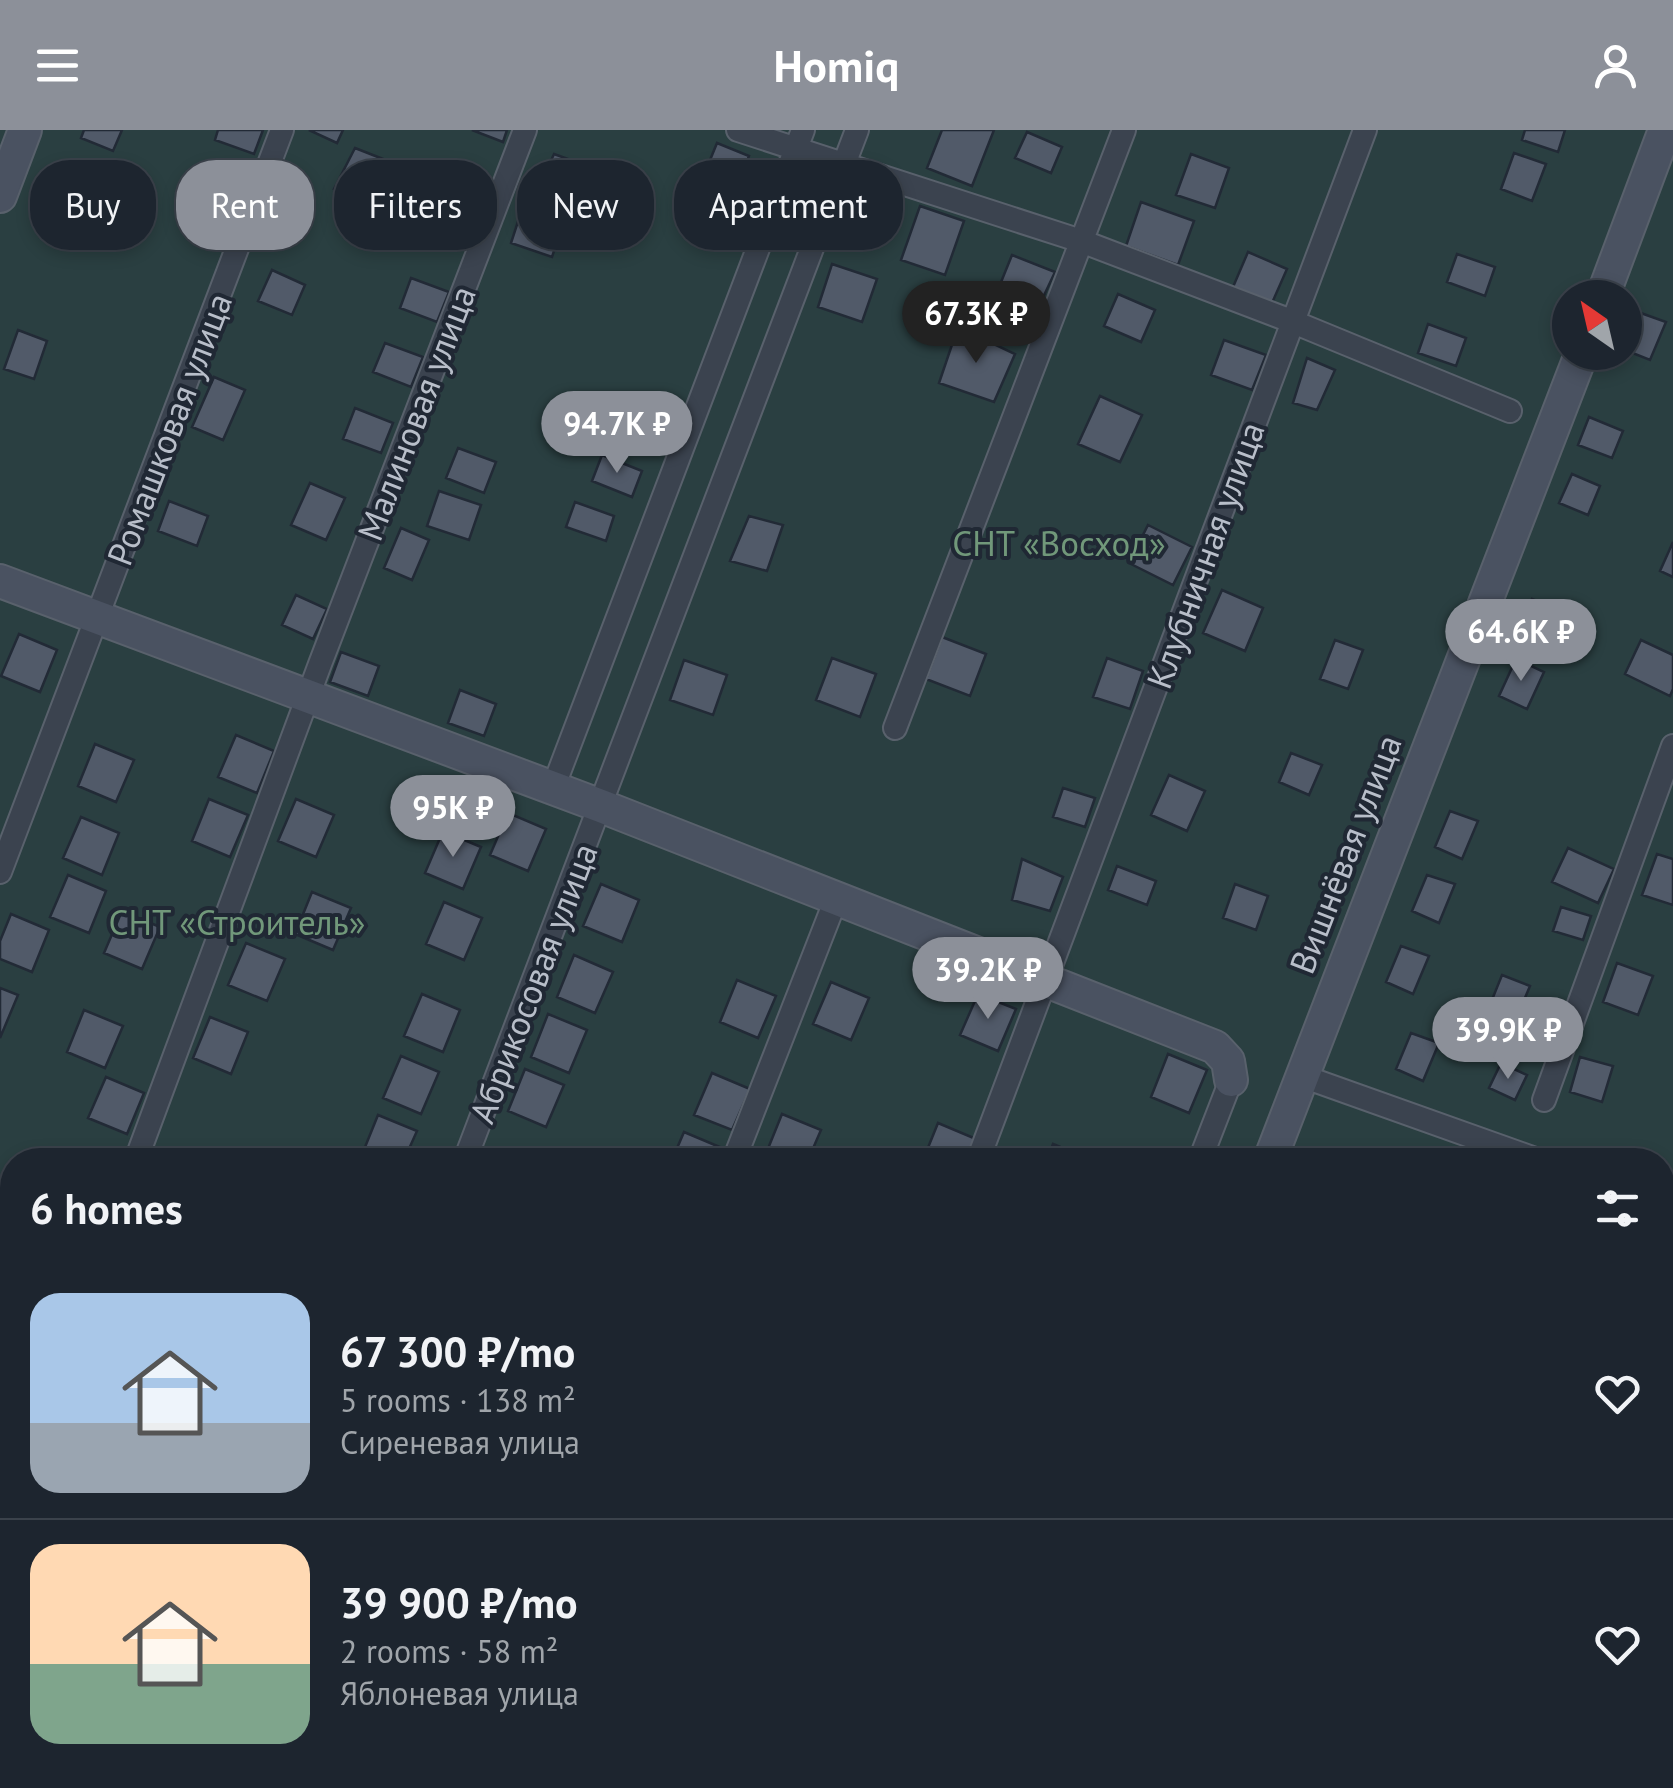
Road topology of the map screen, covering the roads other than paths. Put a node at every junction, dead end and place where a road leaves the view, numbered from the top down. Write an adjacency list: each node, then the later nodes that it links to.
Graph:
1 (25, 130): 13 (street)
2 (282, 130): 21 (street, Ромашковая улица)
3 (525, 130): 22 (street, Малиновая улица)
4 (738, 130): 9 (street)
5 (857, 130): 11 (street, Абрикосовая улица)
6 (1124, 130): 14 (street)
7 (1365, 130): 17 (street, Клубничная улица)
8 (1666, 130): 16 (street)
9 (800, 140): 10 (street); 25 (street)
10 (833, 160)
11 (845, 160)
12 (903, 185): 14 (street)
13 (0, 196)
14 (1081, 241): 17 (street); 23 (street)
15 (811, 250): 26 (street, Абрикосовая улица)
16 (1609, 280)
17 (1291, 321): 19 (street); 29 (street, Клубничная улица)
18 (1575, 370): 30 (street, Вишнёвая улица)
19 (1510, 411)
20 (0, 580): 21 (street)
21 (98, 616): 22 (street); 27 (street, Ромашковая улица)
22 (308, 696): 25 (street); 33 (street, Малиновая улица)
23 (895, 728)
24 (1673, 746): 32 (street)
25 (553, 788): 26 (street)
26 (600, 806): 28 (street); 34 (street, Абрикосовая улица)
27 (0, 872)
28 (836, 899): 29 (street); 35 (street)
29 (1048, 982): 31 (street); 36 (street)
30 (1302, 1076): 38 (street, Вишнёвая улица); 39 (street)
31 (1230, 1080): 37 (street)
32 (1544, 1100)
33 (140, 1148)
34 (470, 1148)
35 (739, 1148)
36 (983, 1148)
37 (1204, 1148)
38 (1275, 1148)
39 (1504, 1148)

